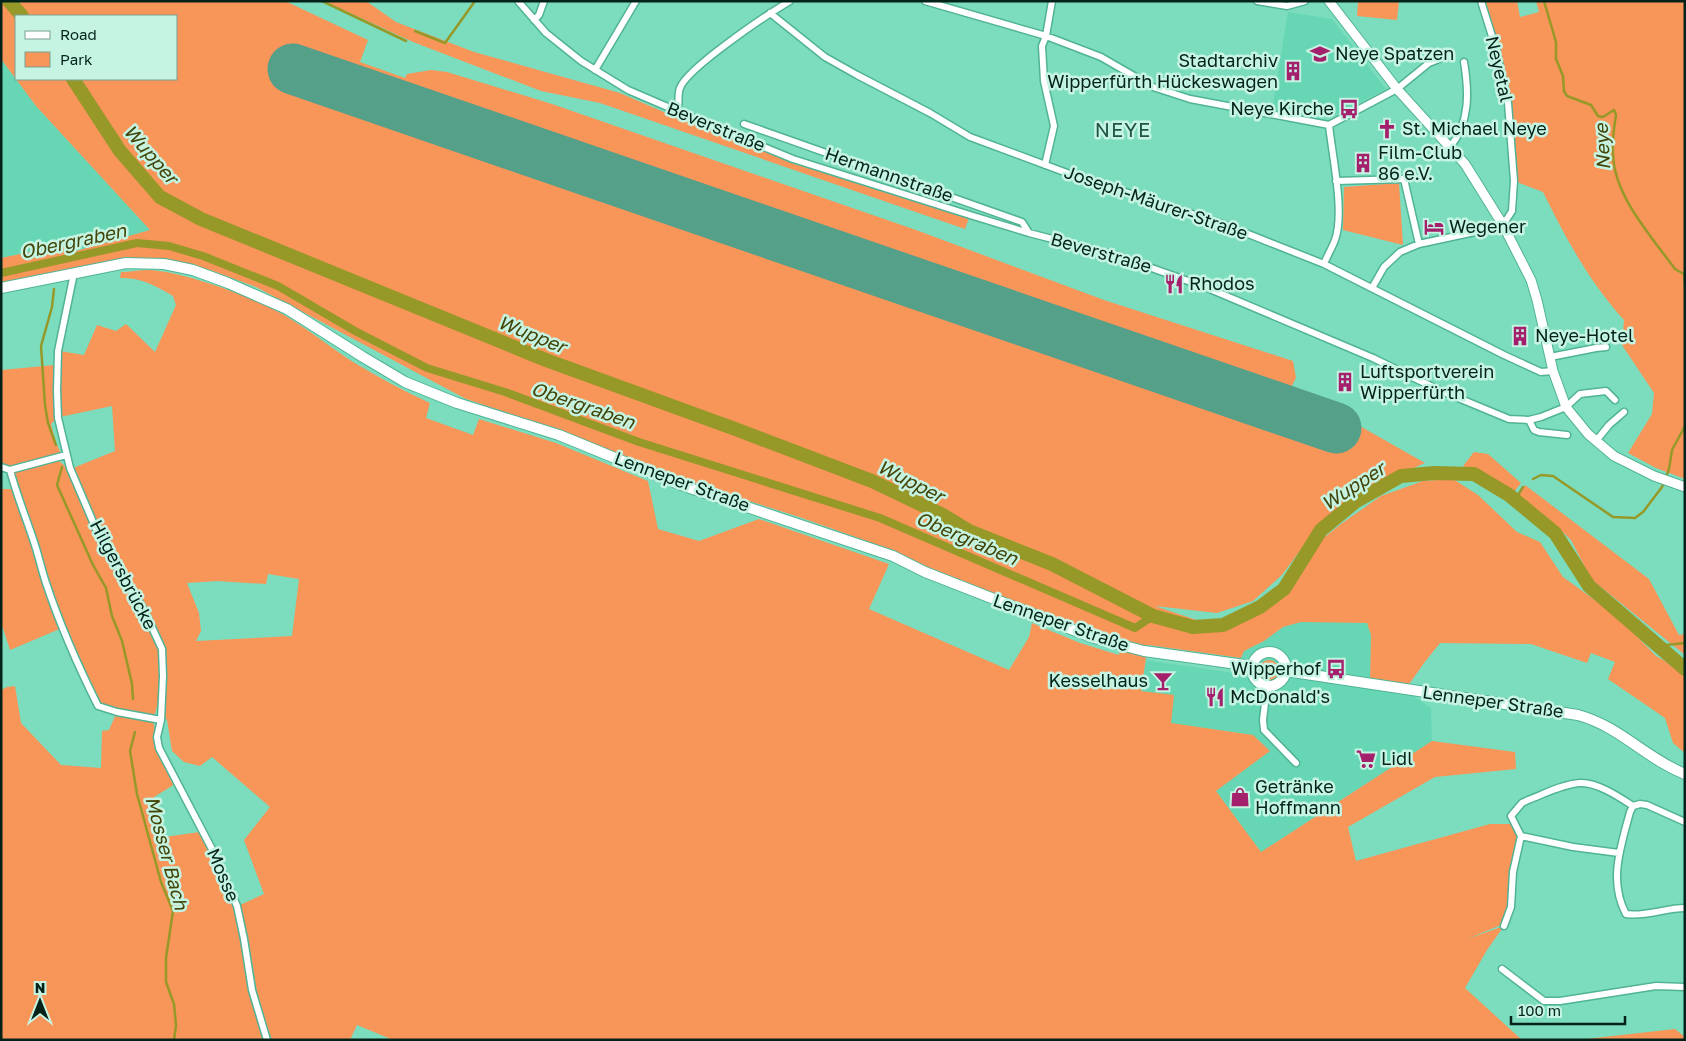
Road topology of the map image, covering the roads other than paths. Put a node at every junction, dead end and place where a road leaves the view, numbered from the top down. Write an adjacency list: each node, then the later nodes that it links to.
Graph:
1 (518, 1): 12 (street, Beverstraße)
2 (544, 1): 12 (street)
3 (636, 1): 16 (street)
4 (790, 1): 11 (street)
5 (925, 1): 13 (street)
6 (1052, 1): 13 (street)
7 (1257, 1): 8 (street)
8 (1306, 1)
9 (1329, 1): 17 (street)
10 (1481, 1): 24 (street, Neyetal)
11 (770, 13): 18 (street); 22 (street, Joseph-Mäurer-Straße)
12 (534, 20): 16 (street, Beverstraße)
13 (1046, 36): 20 (street); 22 (street)
14 (1439, 58): 17 (street)
15 (1464, 62): 21 (street)
16 (595, 70): 18 (street, Beverstraße)
17 (1397, 88): 20 (street); 21 (street)
18 (677, 111): 25 (street, Beverstraße)
19 (744, 124): 25 (street, Hermannstraße)
20 (1329, 124): 23 (street)
21 (1450, 147): 24 (street)
22 (1045, 165): 27 (street, Joseph-Mäurer-Straße)
23 (1336, 181): 26 (street); 27 (street)
24 (1503, 225): 26 (street); 32 (street)
25 (1029, 233): 37 (street, Beverstraße)
26 (1419, 244): 30 (street)
27 (1324, 264): 30 (street, Joseph-Mäurer-Straße)
28 (74, 272): 29 (main road); 40 (street, Hilgersbrücke); 44 (main road, Lenneper Straße)
29 (1, 288)
30 (1372, 288): 33 (street, Joseph-Mäurer-Straße)
31 (1606, 347): 32 (street)
32 (1550, 357): 33 (street)
33 (1553, 370): 35 (street)
34 (1615, 400): 35 (street, Beverstraße)
35 (1566, 408): 37 (street, Beverstraße); 39 (street)
36 (1624, 412): 39 (street)
37 (1529, 420): 38 (street)
38 (1567, 434)
39 (1596, 441): 43 (street)
40 (66, 455): 42 (street); 47 (street, Hilgersbrücke)
41 (1, 467): 42 (street)
42 (10, 470): 48 (street)
43 (1685, 487)
44 (1252, 666): 45 (main road); 46 (main road)
45 (1286, 671): 46 (main road); 50 (main road, Lenneper Straße)
46 (1267, 686): 49 (street)
47 (162, 699): 48 (street, Mosse)
48 (161, 720): 59 (street, Mosse)
49 (1296, 763)
50 (1685, 774)
51 (1633, 806): 52 (street); 53 (street); 54 (street)
52 (1685, 822)
53 (1520, 836): 54 (street); 56 (street)
54 (1619, 852): 55 (street)
55 (1685, 908)
56 (1504, 926)
57 (1502, 969): 58 (street)
58 (1685, 987)
59 (267, 1040)

